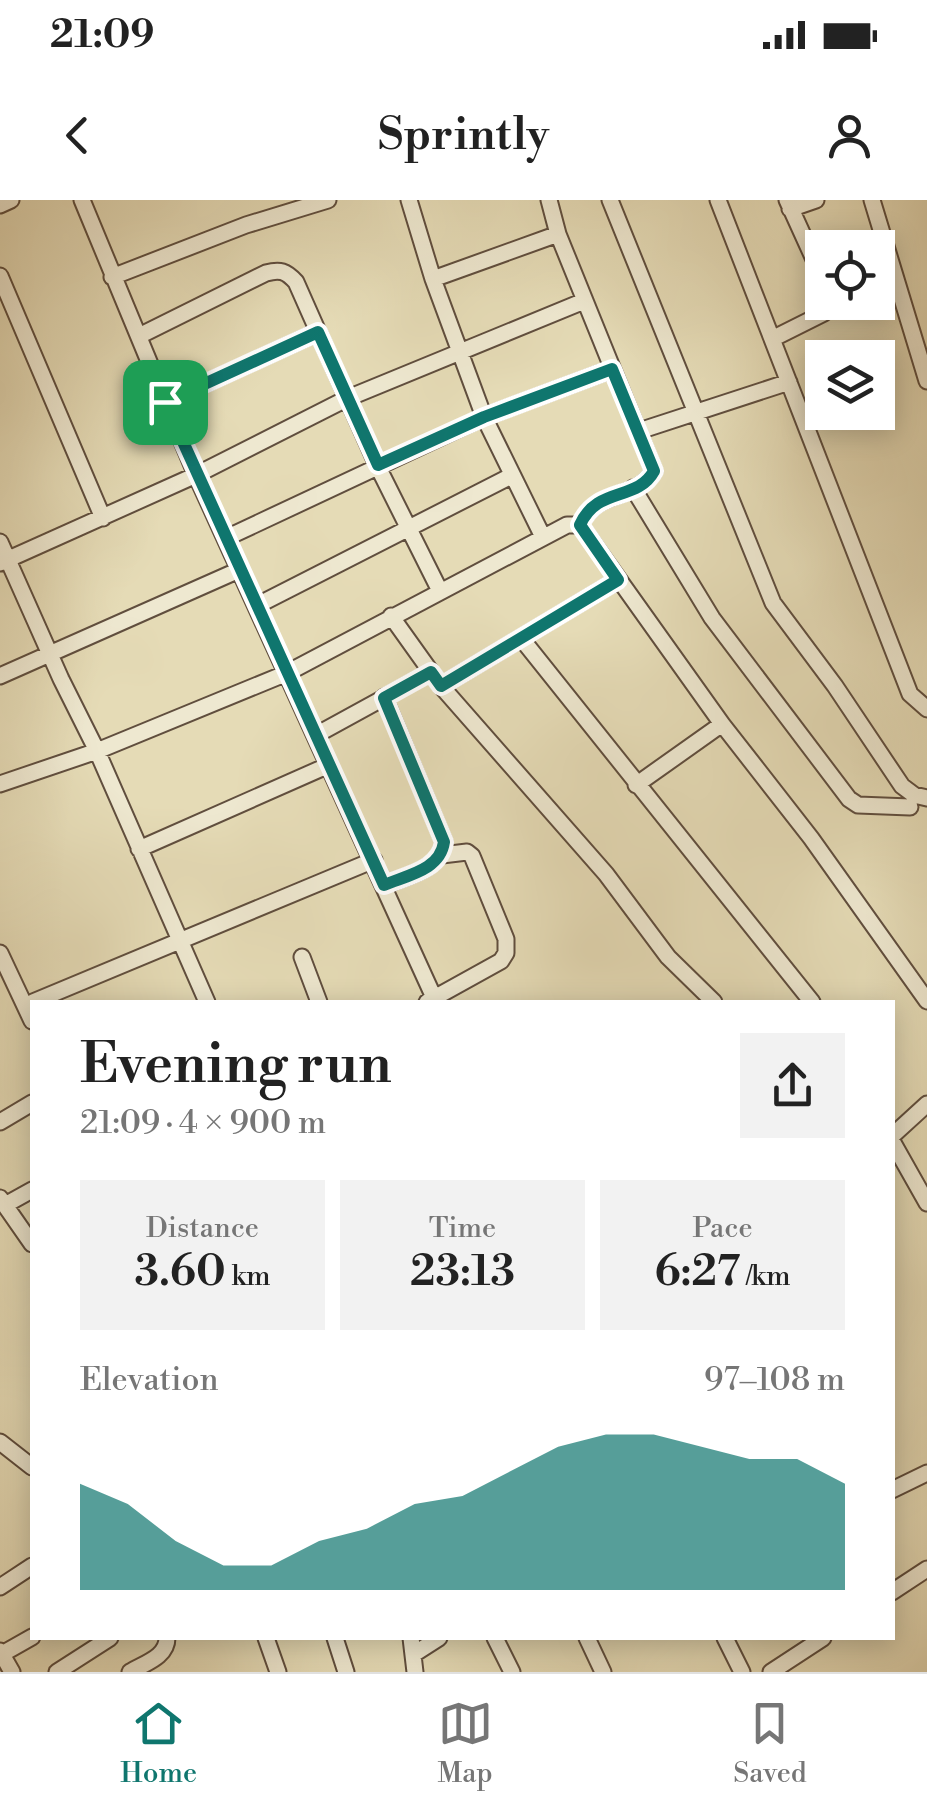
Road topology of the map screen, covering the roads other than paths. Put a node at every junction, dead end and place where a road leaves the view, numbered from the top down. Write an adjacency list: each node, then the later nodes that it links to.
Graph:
1 (11, 200): 10 (street)
2 (82, 200): 15 (street)
3 (328, 200): 15 (street)
4 (409, 200): 16 (street)
5 (550, 200): 12 (street)
6 (610, 200): 28 (street)
7 (718, 200): 21 (street)
8 (816, 200): 11 (street)
9 (872, 200): 24 (street)
10 (0, 204)
11 (788, 204): 13 (street)
12 (558, 234): 16 (street); 17 (street)
13 (805, 240)
14 (0, 276): 35 (street)
15 (112, 277): 20 (street)
16 (433, 279): 22 (street)
17 (584, 300): 22 (street); 23 (street)
18 (810, 320): 21 (street)
19 (318, 332): 20 (street); 26 (street); 27 (street)
20 (139, 336): 27 (street)
21 (772, 339): 25 (street)
22 (460, 350): 26 (street); 29 (street)
23 (612, 369): 29 (street); 30 (street)
24 (927, 381)
25 (788, 382): 28 (street); 54 (street)
26 (348, 398): 31 (street); 32 (street)
27 (165, 402): 32 (street)
28 (695, 413): 30 (street); 61 (street)
29 (484, 417): 31 (street); 33 (street)
30 (639, 431): 34 (street)
31 (378, 465): 37 (street); 39 (street)
32 (196, 475): 35 (street); 39 (street)
33 (511, 476): 37 (street); 38 (street)
34 (633, 488): 36 (street); 62 (street)
35 (103, 518): 41 (street)
36 (580, 525): 38 (street); 43 (street)
37 (408, 529): 44 (street); 45 (street)
38 (544, 537): 44 (street)
39 (226, 538): 42 (street)
40 (0, 542): 41 (street)
41 (4, 561): 48 (street)
42 (239, 570): 45 (street); 48 (street)
43 (618, 580): 47 (street); 55 (street)
44 (440, 590): 46 (street)
45 (256, 606): 50 (street)
46 (391, 616): 49 (street); 50 (street)
47 (521, 638): 52 (street); 60 (street)
48 (50, 654): 51 (street); 57 (street)
49 (431, 672): 52 (street); 53 (street)
50 (287, 673): 56 (street); 57 (street)
51 (0, 676)
52 (441, 686): 75 (street)
53 (384, 698): 56 (street); 64 (street)
54 (927, 709)
55 (722, 724): 60 (street); 77 (street)
56 (316, 735): 58 (street)
57 (97, 750): 59 (street); 63 (street)
58 (330, 765): 63 (street); 65 (street)
59 (0, 784)
60 (636, 785): 76 (street)
61 (927, 798)
62 (910, 807)
63 (140, 849): 67 (street)
64 (442, 856): 66 (street); 74 (street)
65 (374, 860): 66 (street); 67 (street)
66 (384, 885): 73 (street)
67 (180, 940): 70 (street); 71 (street)
68 (0, 954): 78 (street)
69 (302, 957): 72 (street)
70 (49, 1000)
71 (206, 1000)
72 (318, 1000)
73 (432, 1000)
74 (434, 1000)
75 (712, 1000)
76 (810, 1000)
77 (927, 1001)
78 (30, 1006)
79 (30, 1104): 81 (street)
80 (927, 1104): 82 (street)
81 (0, 1122)
82 (895, 1135)
83 (895, 1143): 86 (street)
84 (30, 1191): 85 (street)
85 (2, 1201): 87 (street)
86 (927, 1202)
87 (30, 1241)
88 (0, 1442): 89 (street)
89 (30, 1465)
90 (927, 1473): 91 (street)
91 (895, 1489)
92 (30, 1567): 94 (street)
93 (927, 1569): 95 (street)
94 (0, 1587)
95 (895, 1590)
96 (30, 1638): 106 (street)
97 (107, 1640): 108 (street)
98 (167, 1640): 109 (street)
99 (267, 1640): 110 (street)
100 (336, 1640): 111 (street)
101 (496, 1640): 113 (street)
102 (588, 1640): 114 (street)
103 (726, 1640): 115 (street)
104 (820, 1640): 116 (street)
105 (412, 1646): 112 (street)
106 (1, 1652): 107 (street)
107 (12, 1672)
108 (57, 1672)
109 (130, 1672)
110 (278, 1672)
111 (346, 1672)
112 (414, 1672)
113 (512, 1672)
114 (603, 1672)
115 (742, 1672)
116 (770, 1672)

